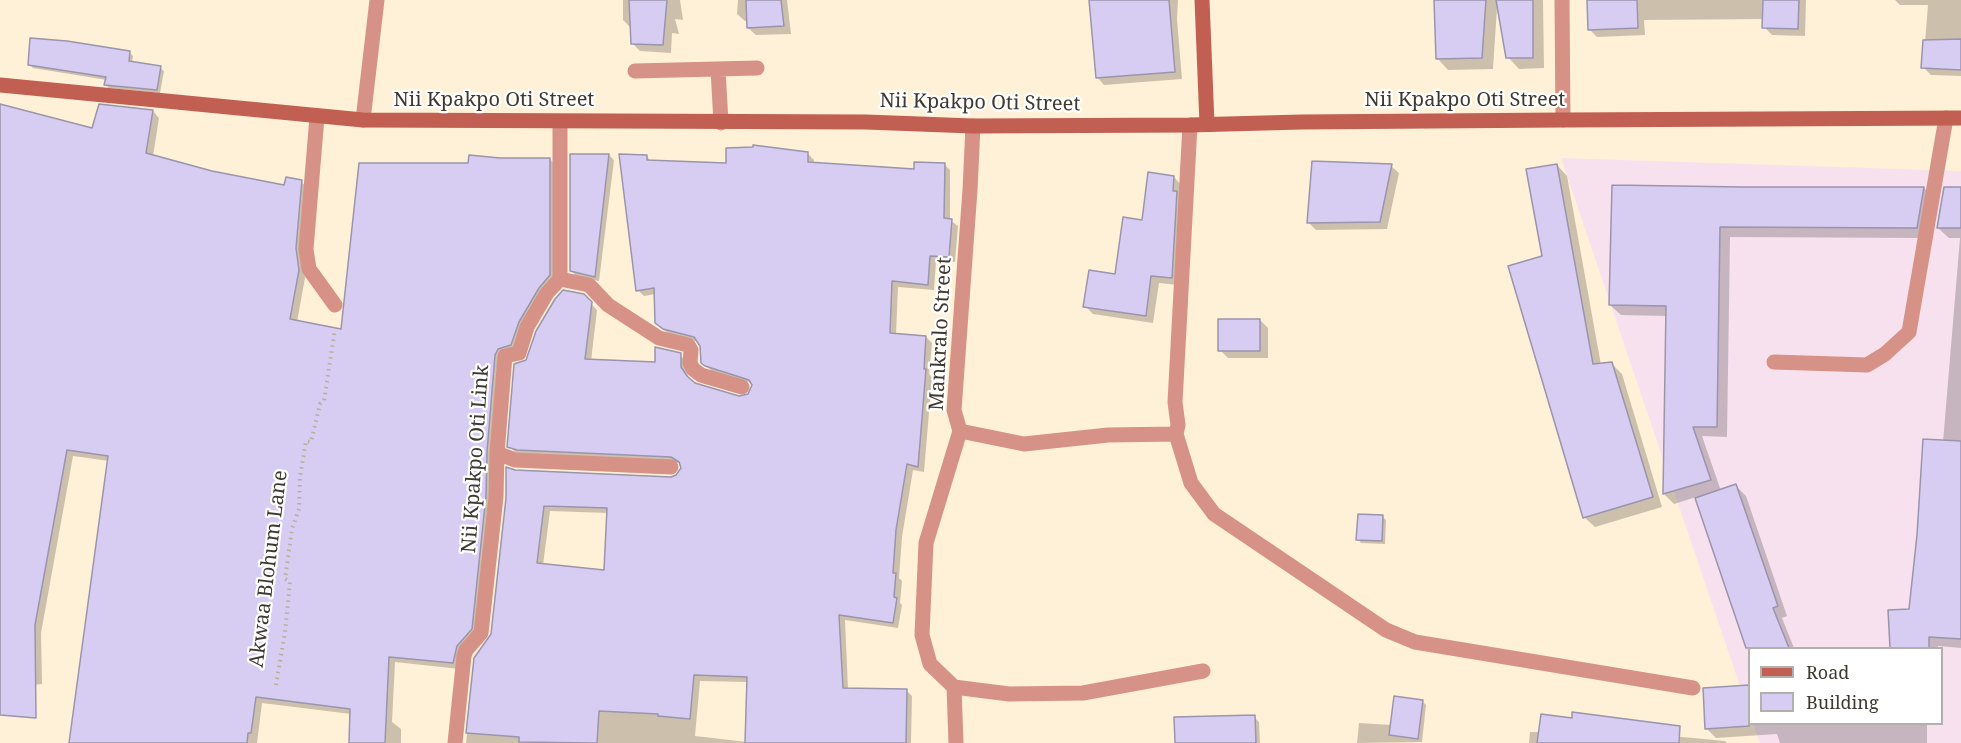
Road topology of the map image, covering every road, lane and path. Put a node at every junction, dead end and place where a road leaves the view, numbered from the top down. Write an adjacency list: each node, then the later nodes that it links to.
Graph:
1 (377, 0): 10 (street)
2 (1202, 0): 14 (street)
3 (1562, 0): 11 (street)
4 (757, 68): 5 (street)
5 (718, 69): 6 (street); 13 (street)
6 (635, 71)
7 (0, 86): 8 (street, Nii Kpakpo Oti Street)
8 (317, 117): 10 (street, Nii Kpakpo Oti Street); 18 (street)
9 (1953, 118): 11 (street, Nii Kpakpo Oti Street); 19 (street)
10 (363, 120): 12 (street, Nii Kpakpo Oti Street)
11 (1563, 120): 14 (street, Nii Kpakpo Oti Street)
12 (560, 122): 13 (street, Nii Kpakpo Oti Street); 17 (street)
13 (721, 123): 16 (street, Nii Kpakpo Oti Street)
14 (1208, 124): 15 (street, Nii Kpakpo Oti Street)
15 (1190, 125): 16 (street, Nii Kpakpo Oti Street); 22 (street)
16 (973, 126): 21 (street, Mankralo Street)
17 (560, 279): 20 (street); 23 (street, Nii Kpakpo Oti Link)
18 (335, 305): 26 (path, Akwaa Blohum Lane)
19 (1774, 362)
20 (742, 387)
21 (960, 431): 22 (street); 27 (street, Mankralo Street)
22 (1176, 434): 28 (street)
23 (497, 453): 24 (street); 29 (street, Nii Kpakpo Oti Link)
24 (671, 467)
25 (1203, 671): 27 (street)
26 (276, 685)
27 (954, 687): 30 (street)
28 (1692, 688)
29 (455, 743)
30 (956, 743)

